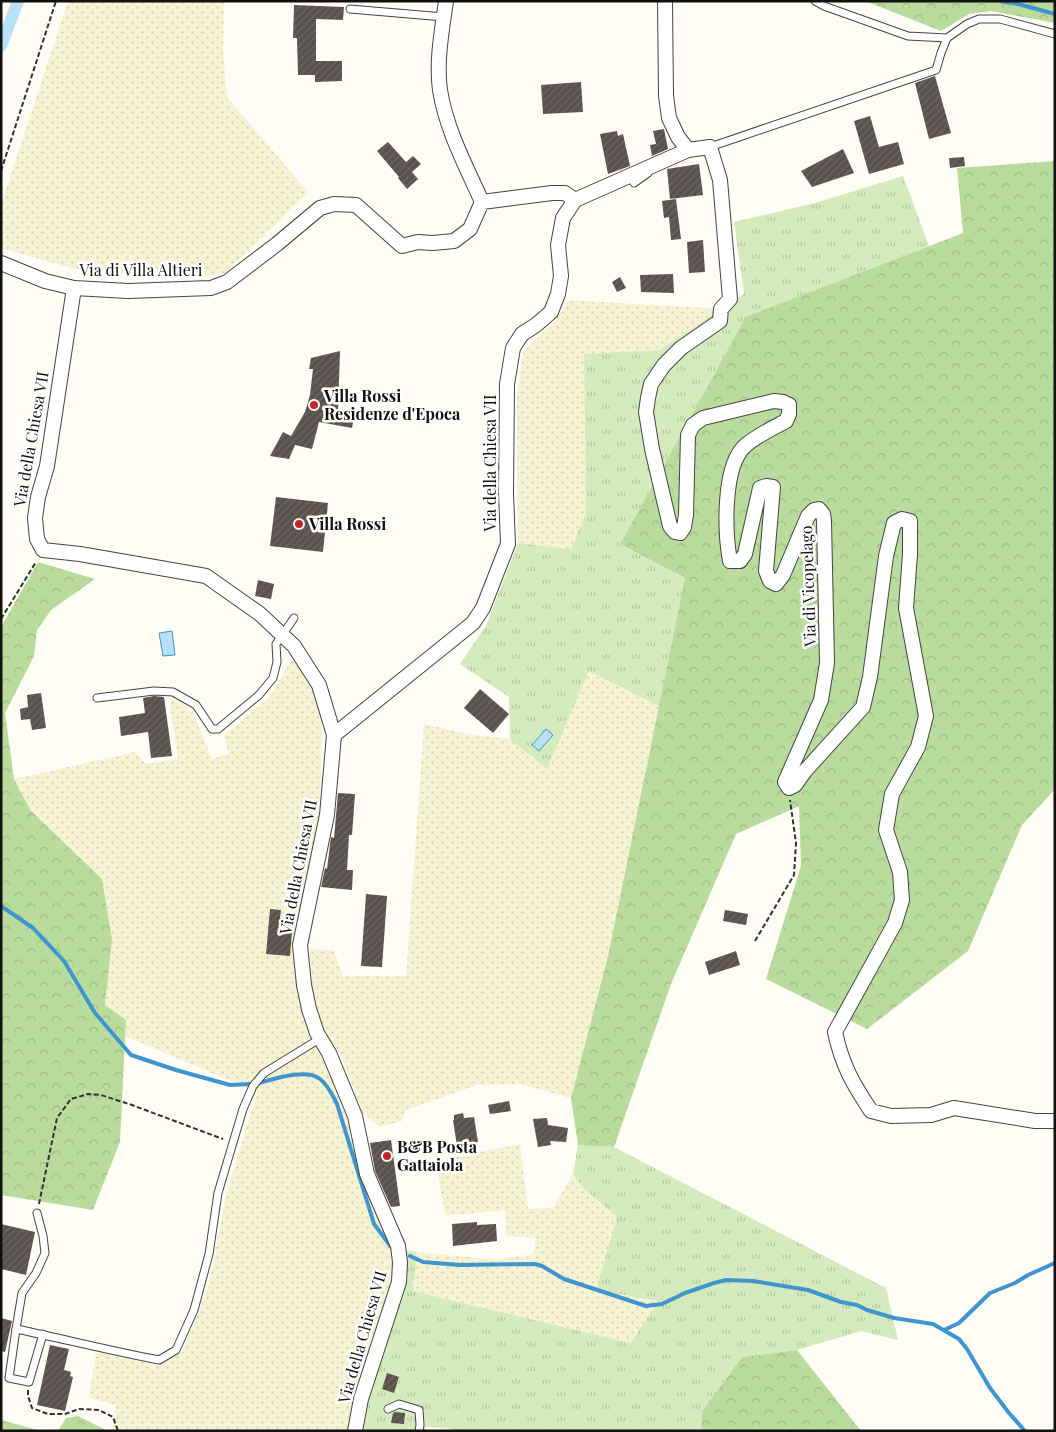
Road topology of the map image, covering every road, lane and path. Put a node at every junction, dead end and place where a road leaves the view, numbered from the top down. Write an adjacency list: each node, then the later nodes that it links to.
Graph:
1 (56, 1): 12 (path)
2 (446, 1): 6 (street)
3 (665, 1): 10 (street)
4 (815, 1): 8 (lane)
5 (350, 9): 6 (lane)
6 (444, 17): 15 (street)
7 (1055, 34): 8 (lane)
8 (947, 38): 9 (lane)
9 (710, 147): 10 (street); 26 (street, Via di Vicopelago)
10 (688, 150): 11 (street)
11 (656, 163): 13 (lane); 14 (street)
12 (1, 171)
13 (634, 184)
14 (575, 200): 15 (street); 25 (street, Via della Chiesa VII)
15 (482, 202): 17 (street, Via di Villa Altieri)
16 (1, 263): 17 (street, Via di Villa Altieri)
17 (74, 288): 20 (street, Via della Chiesa VII)
18 (1, 384): 19 (path)
19 (1, 432)
20 (44, 550): 22 (path); 23 (street, Via della Chiesa VII)
21 (294, 618): 23 (lane)
22 (1, 619)
23 (283, 636): 24 (lane); 25 (street, Via della Chiesa VII)
24 (97, 698)
25 (334, 735): 28 (street, Via della Chiesa VII)
26 (795, 785): 27 (path); 29 (street)
27 (755, 941)
28 (320, 1038): 30 (lane); 37 (street, Via della Chiesa VII)
29 (1055, 1121)
30 (233, 1143): 31 (path); 33 (lane)
31 (37, 1213): 32 (lane)
32 (16, 1329): 33 (lane); 34 (lane)
33 (42, 1334): 34 (lane)
34 (29, 1382): 36 (path)
35 (388, 1409): 38 (lane)
36 (118, 1431)
37 (356, 1431)
38 (419, 1431)

